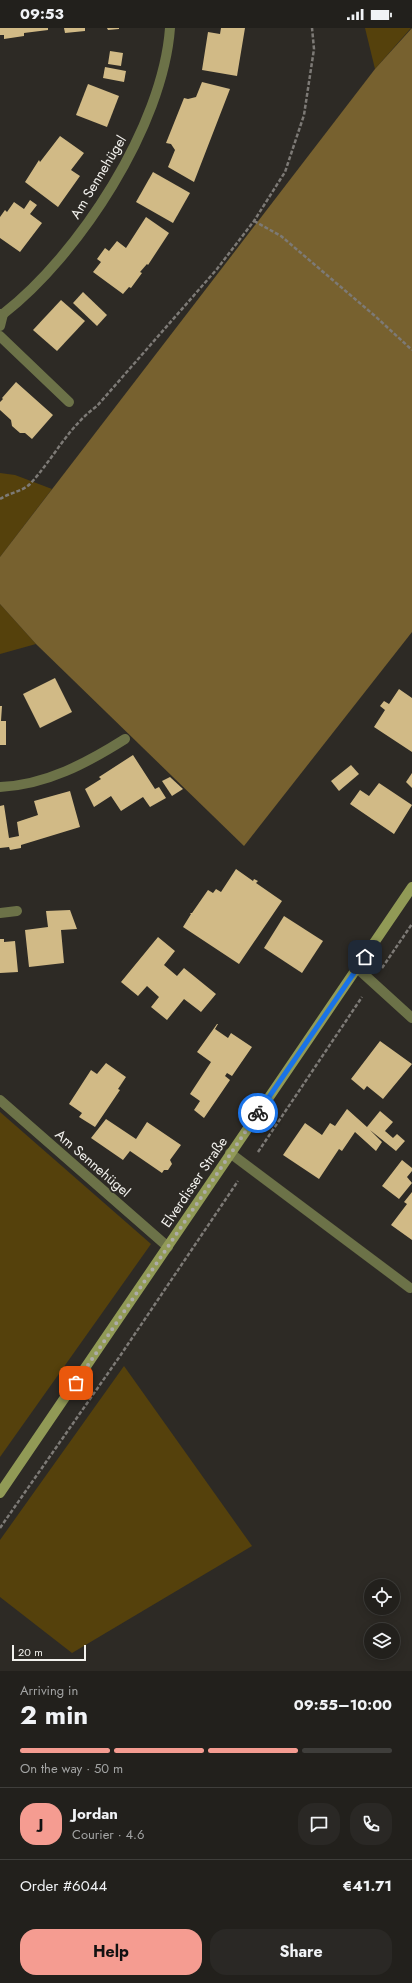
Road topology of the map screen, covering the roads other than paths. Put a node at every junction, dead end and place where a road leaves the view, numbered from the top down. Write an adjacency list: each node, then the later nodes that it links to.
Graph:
1 (170, 28): 2 (street, Am Sennehügel)
2 (2, 314): 3 (street, Am Sennehügel)
3 (0, 326)
4 (0, 336): 5 (street)
5 (68, 402)
6 (125, 739): 7 (street)
7 (0, 788)
8 (412, 887): 11 (main road, Elverdisser Straße)
9 (17, 911): 10 (street)
10 (0, 913)
11 (357, 968): 12 (street); 14 (main road, Elverdisser Straße)
12 (412, 1018)
13 (0, 1100): 15 (street, Am Sennehügel)
14 (230, 1154): 15 (main road, Elverdisser Straße); 16 (street)
15 (168, 1247): 17 (main road, Elverdisser Straße)
16 (410, 1288)
17 (0, 1493)

